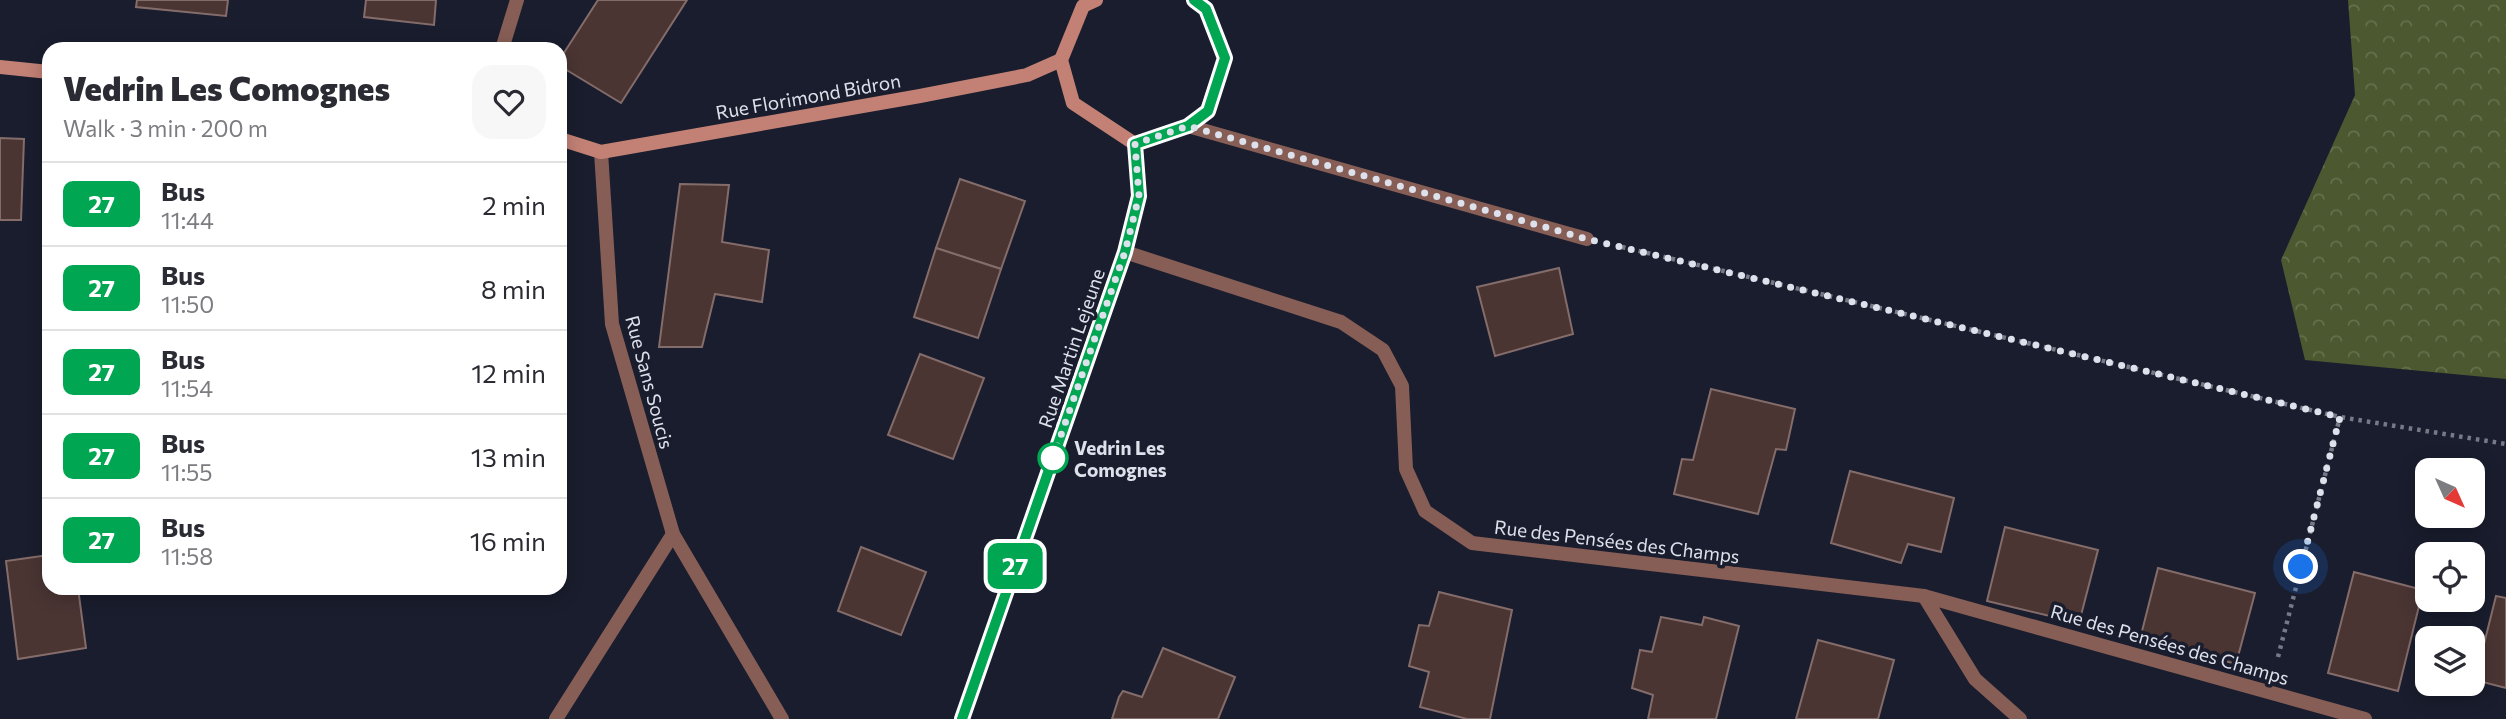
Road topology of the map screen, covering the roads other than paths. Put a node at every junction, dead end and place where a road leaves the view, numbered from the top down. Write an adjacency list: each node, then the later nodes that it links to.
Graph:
1 (517, 0): 5 (street)
2 (1096, 0): 6 (street)
3 (1194, 0): 4 (street)
4 (1210, 5): 9 (street)
5 (504, 42)
6 (1061, 60): 11 (street); 12 (street, Rue Florimond Bidron)
7 (0, 67): 8 (street)
8 (42, 71)
9 (1188, 126): 11 (street); 13 (street)
10 (567, 141): 12 (street, Rue Florimond Bidron)
11 (1135, 144): 14 (street, Rue Martin Lejeune)
12 (601, 152): 15 (street, Rue Sans Soucis)
13 (1587, 239)
14 (1125, 252): 16 (street, Rue des Pensées des Champs); 19 (street, Rue Martin Lejeune)
15 (673, 534): 17 (street); 18 (street, Rue Sans Soucis)
16 (1924, 596): 20 (street); 21 (street, Rue des Pensées des Champs)
17 (556, 719)
18 (782, 719)
19 (962, 719)
20 (2020, 719)
21 (2365, 719)

